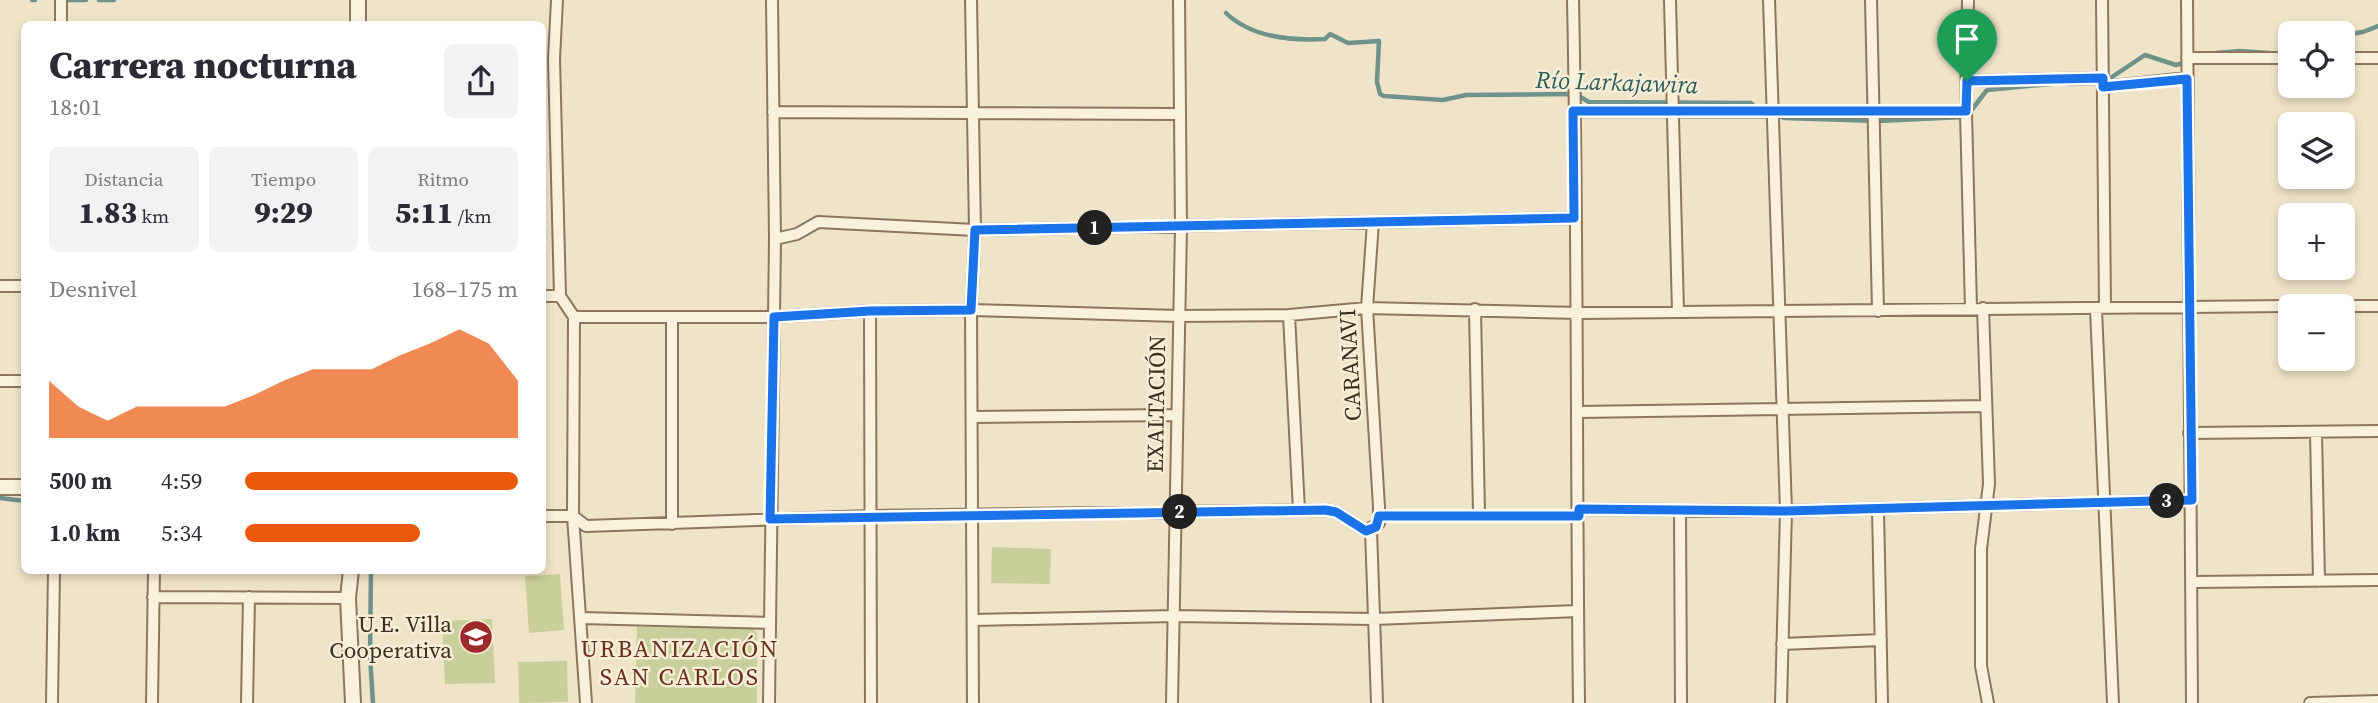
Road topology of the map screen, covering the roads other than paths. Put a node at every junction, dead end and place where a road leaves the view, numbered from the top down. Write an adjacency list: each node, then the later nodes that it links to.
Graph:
1 (61, 0): 14 (street)
2 (358, 0): 15 (street)
3 (557, 0): 20 (street)
4 (772, 0): 29 (street)
5 (971, 0): 30 (street)
6 (1178, 0): 31 (street, EXALTACIÓN)
7 (1573, 0): 26 (street)
8 (1670, 0): 25 (street)
9 (1769, 0): 24 (street)
10 (1871, 0): 27 (street)
11 (1968, 0): 22 (street)
12 (2102, 0): 23 (street)
13 (2187, 0): 16 (street)
14 (61, 21)
15 (358, 21)
16 (2187, 58): 17 (street); 21 (street)
17 (2278, 58)
18 (2355, 58): 19 (street)
19 (2378, 58)
20 (548, 60): 33 (street)
21 (2187, 79): 23 (street); 51 (street)
22 (1967, 81): 23 (street); 28 (street)
23 (2103, 83): 50 (street)
24 (1771, 109): 25 (street); 27 (street); 56 (street)
25 (1671, 110): 26 (street); 55 (street)
26 (1573, 111): 34 (street)
27 (1872, 111): 28 (street); 54 (street)
28 (1966, 111): 47 (street)
29 (773, 112): 30 (street); 38 (street)
30 (971, 114): 31 (street); 37 (street)
31 (1179, 114): 36 (street, EXALTACIÓN)
32 (546, 155): 33 (street)
33 (556, 155): 42 (street)
34 (1574, 218): 35 (street); 57 (street)
35 (1373, 222): 36 (street); 46 (street, CARANAVI)
36 (1181, 227): 37 (street); 59 (street, EXALTACIÓN)
37 (975, 230): 38 (street); 52 (street)
38 (775, 239): 61 (street)
39 (0, 286): 40 (street)
40 (21, 286)
41 (546, 296): 42 (street)
42 (560, 296): 60 (street)
43 (2278, 306): 51 (street)
44 (2355, 306): 45 (street)
45 (2378, 306)
46 (1367, 308): 49 (street); 58 (street); 81 (street, CARANAVI)
47 (1971, 308): 48 (street); 54 (street)
48 (1983, 308): 50 (street); 65 (street)
49 (1475, 309): 57 (street); 85 (street)
50 (2101, 309): 51 (street); 76 (street)
51 (2190, 309): 72 (street)
52 (971, 310): 53 (street); 59 (street); 69 (street)
53 (870, 311): 61 (street); 88 (street)
54 (1878, 311): 56 (street)
55 (1678, 312): 56 (street); 57 (street)
56 (1780, 312): 66 (street)
57 (1579, 313): 67 (street)
58 (1289, 315): 59 (street); 79 (street)
59 (1178, 316): 68 (street, EXALTACIÓN)
60 (574, 317): 62 (street); 87 (street)
61 (774, 317): 62 (street); 90 (street)
62 (672, 319): 91 (street)
63 (0, 380): 64 (street)
64 (21, 381)
65 (1986, 406): 66 (street); 77 (street)
66 (1782, 409): 67 (street); 82 (street)
67 (1579, 412): 84 (street)
68 (1175, 415): 69 (street); 83 (street, EXALTACIÓN)
69 (973, 417): 89 (street)
70 (2378, 431): 71 (street)
71 (2316, 432): 72 (street); 97 (street)
72 (2189, 433): 75 (street)
73 (0, 487): 74 (street)
74 (21, 487)
75 (2192, 500): 76 (street); 98 (street)
76 (2105, 505): 77 (street); 126 (street)
77 (1987, 506): 78 (street); 125 (street)
78 (1878, 509): 82 (street); 108 (street)
79 (1299, 510): 83 (street); 92 (street)
80 (1680, 510): 82 (street); 84 (street); 122 (street)
81 (1379, 511): 85 (street); 92 (street)
82 (1786, 511): 109 (street)
83 (1175, 512): 89 (street); 103 (street, EXALTACIÓN)
84 (1579, 513): 85 (street); 102 (street)
85 (1479, 514)
86 (546, 516): 87 (street)
87 (573, 516): 91 (street); 104 (street)
88 (869, 516): 89 (street); 90 (street); 117 (street)
89 (974, 516): 106 (street)
90 (770, 519): 91 (street); 107 (street)
91 (671, 524)
92 (1371, 530): 105 (street)
93 (54, 574): 111 (street)
94 (154, 574): 99 (street)
95 (351, 574): 101 (street)
96 (2378, 580): 97 (street)
97 (2319, 581): 98 (street)
98 (2194, 582): 127 (street)
99 (153, 597): 100 (street); 112 (street)
100 (249, 597): 101 (street); 113 (street)
101 (348, 598): 114 (street)
102 (1578, 611): 105 (street); 121 (street)
103 (1175, 616): 105 (street); 106 (street); 119 (street, EXALTACIÓN)
104 (581, 618): 107 (street); 115 (street)
105 (1375, 619): 120 (street)
106 (973, 620): 118 (street)
107 (769, 623): 116 (street)
108 (1881, 640): 109 (street); 124 (street)
109 (1782, 643): 123 (street)
110 (2378, 701): 128 (street)
111 (52, 703)
112 (152, 703)
113 (247, 703)
114 (353, 703)
115 (586, 703)
116 (769, 703)
117 (871, 703)
118 (973, 703)
119 (1172, 703)
120 (1377, 703)
121 (1580, 703)
122 (1681, 703)
123 (1781, 703)
124 (1882, 703)
125 (1988, 703)
126 (2113, 703)
127 (2192, 703)
128 (2310, 703)

